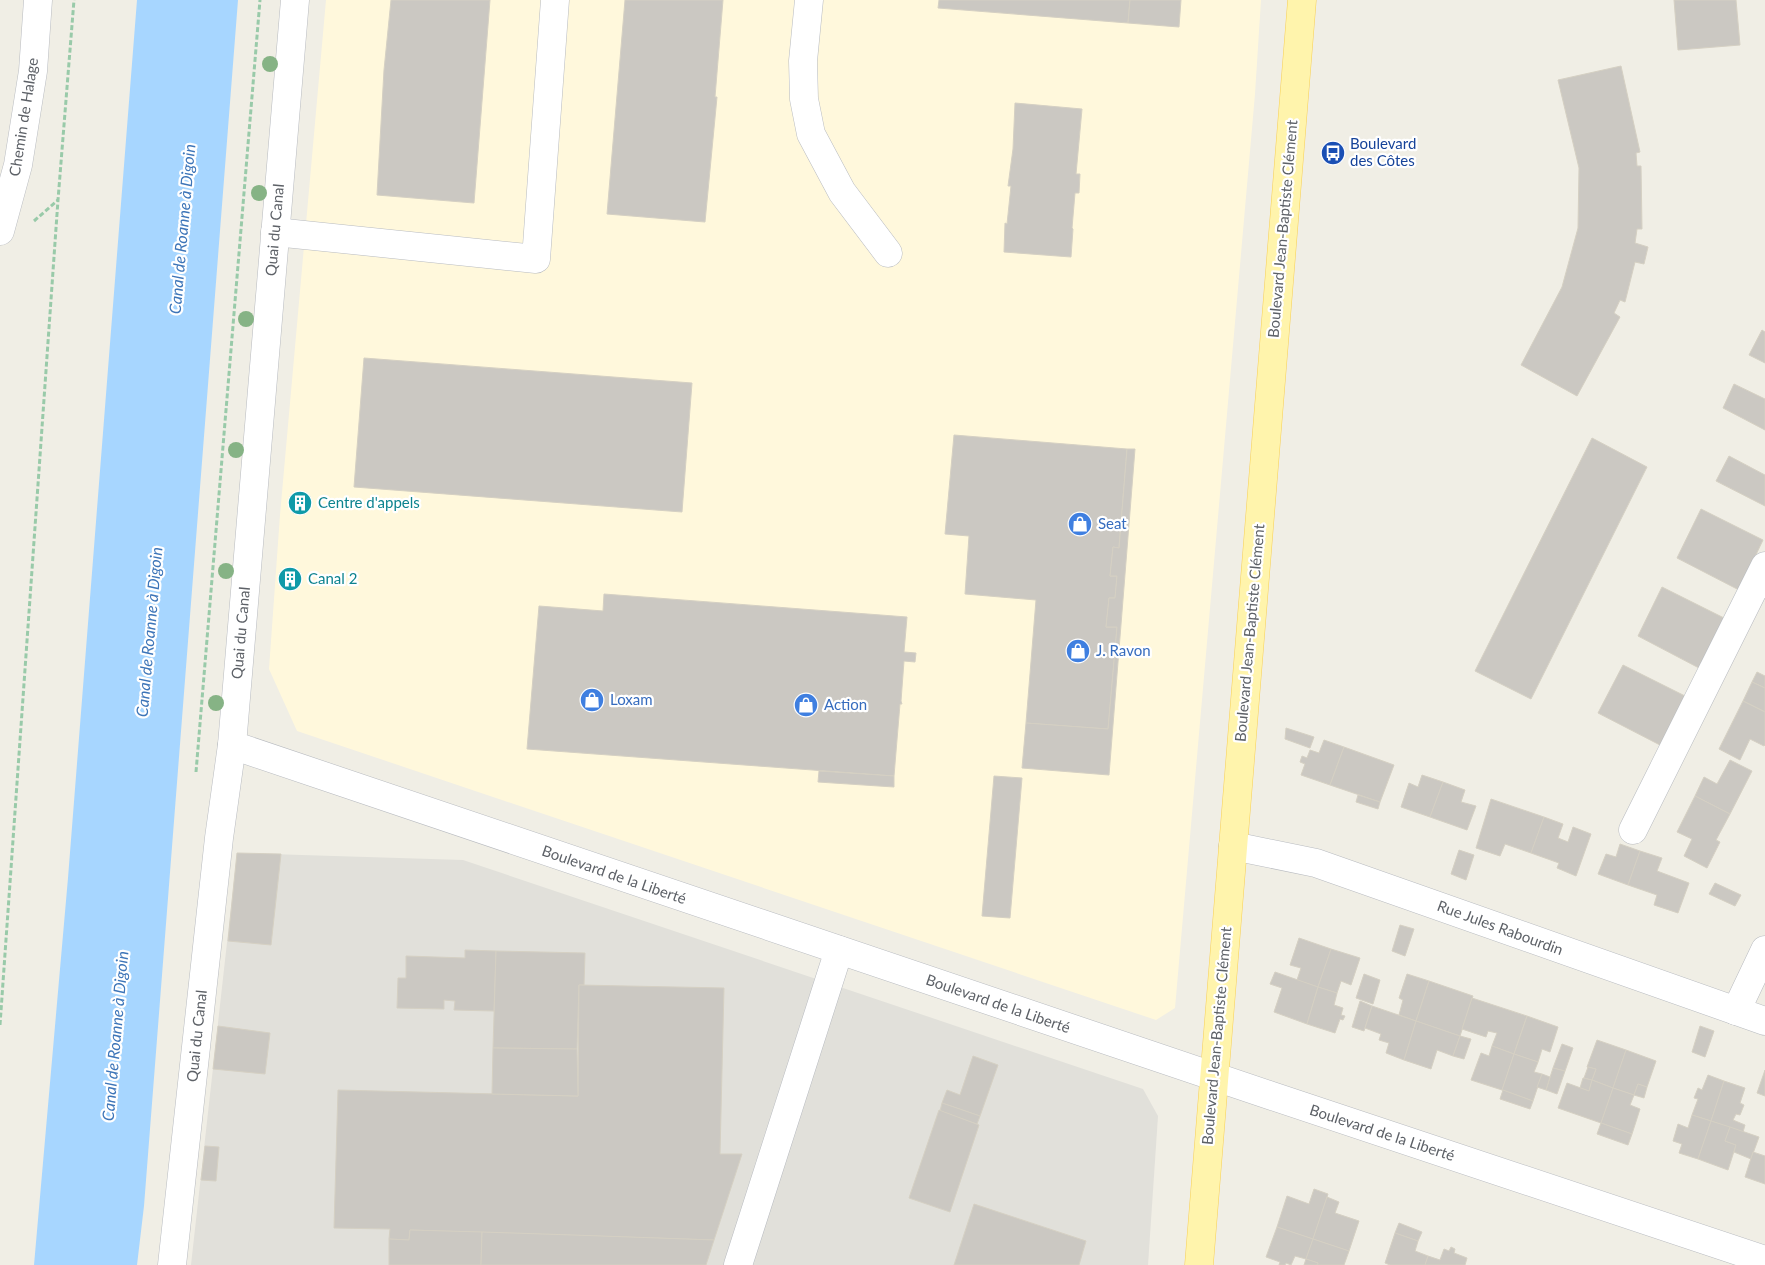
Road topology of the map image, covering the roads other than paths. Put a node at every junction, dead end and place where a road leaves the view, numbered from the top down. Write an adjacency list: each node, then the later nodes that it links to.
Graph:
1 (38, 0): 6 (street, Chemin de Halage)
2 (295, 0): 7 (street, Quai du Canal)
3 (555, 0): 7 (street)
4 (808, 0): 8 (street)
5 (1302, 0): 12 (main road, Boulevard Jean-Baptiste Clément)
6 (0, 231)
7 (275, 232): 10 (street, Quai du Canal)
8 (888, 253)
9 (1765, 566): 11 (street)
10 (232, 746): 13 (street, Boulevard de la Liberté); 19 (street, Quai du Canal)
11 (1633, 830)
12 (1233, 846): 15 (street, Rue Jules Rabourdin); 17 (main road, Boulevard Jean-Baptiste Clément)
13 (839, 950): 17 (street, Boulevard de la Liberté); 20 (street)
14 (1765, 950): 15 (street)
15 (1736, 1012): 16 (street, Rue Jules Rabourdin)
16 (1765, 1021)
17 (1213, 1076): 18 (street, Boulevard de la Liberté); 21 (main road, Boulevard Jean-Baptiste Clément)
18 (1765, 1260)
19 (172, 1265)
20 (738, 1265)
21 (1199, 1265)

